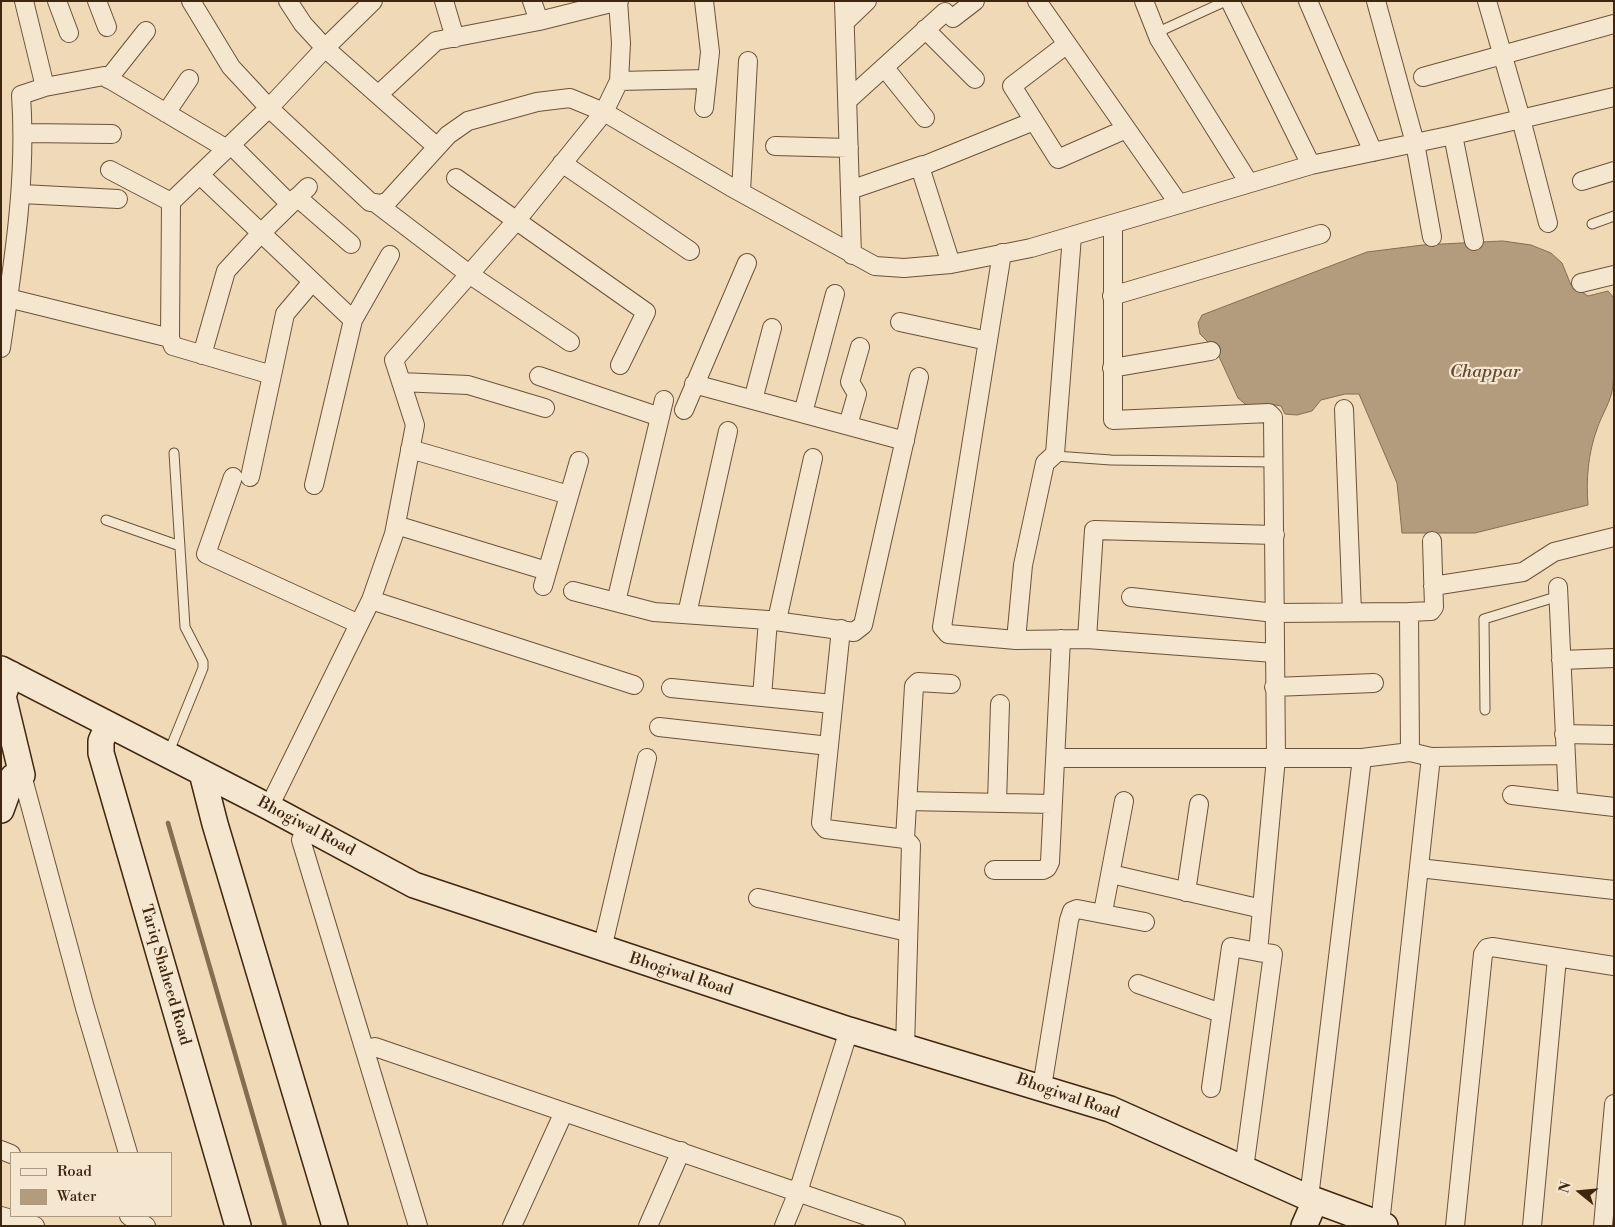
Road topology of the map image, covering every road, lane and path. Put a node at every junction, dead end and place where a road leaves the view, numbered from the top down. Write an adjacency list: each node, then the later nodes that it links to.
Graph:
1 (24, 1): 40 (street)
2 (57, 1): 26 (street)
3 (97, 1): 23 (street)
4 (191, 1): 44 (street)
5 (288, 1): 30 (street)
6 (373, 1): 30 (street)
7 (444, 1): 28 (street)
8 (532, 1): 20 (street)
9 (618, 1): 20 (street); 39 (street)
10 (704, 1): 37 (street)
11 (844, 1): 21 (street)
12 (867, 1): 21 (street)
13 (975, 1): 24 (street)
14 (1036, 1): 29 (street)
15 (1144, 1): 27 (street)
16 (1228, 1): 27 (lane); 63 (street)
17 (1308, 1): 60 (street)
18 (1376, 1): 55 (street)
19 (1487, 1): 31 (street)
20 (540, 20): 28 (street)
21 (845, 22): 43 (street)
22 (1614, 24): 31 (street)
23 (107, 27)
24 (925, 29): 33 (street); 38 (street)
25 (146, 31): 35 (street)
26 (69, 33)
27 (1156, 34): 69 (street)
28 (455, 38): 41 (street)
29 (1067, 44): 50 (street); 51 (street)
30 (325, 48): 41 (street); 44 (street)
31 (1503, 55): 34 (street); 49 (street)
32 (748, 61): 71 (street)
33 (884, 67): 43 (street); 48 (street)
34 (1423, 77)
35 (108, 79): 40 (street); 47 (street)
36 (189, 79): 47 (street)
37 (707, 79): 39 (street); 45 (street)
38 (975, 79)
39 (619, 81): 46 (street)
40 (45, 87): 52 (street)
41 (379, 94): 58 (street)
42 (1614, 97): 49 (street)
43 (848, 100): 59 (street)
44 (269, 108): 57 (street); 76 (street)
45 (704, 108)
46 (604, 112): 58 (street); 61 (street); 71 (street)
47 (166, 113): 57 (street)
48 (924, 118)
49 (1521, 119): 54 (street); 80 (street)
50 (1034, 121): 51 (street); 62 (street)
51 (1126, 129): 77 (street)
52 (24, 133): 53 (street); 72 (street)
53 (112, 134)
54 (1453, 135): 55 (street); 87 (street)
55 (1415, 143): 60 (street); 86 (street)
56 (775, 146): 59 (street)
57 (229, 147): 66 (street); 73 (street)
58 (437, 147): 76 (street)
59 (849, 148): 70 (street)
60 (1373, 152): 63 (street)
61 (562, 163): 79 (street); 89 (street)
62 (923, 165): 70 (street); 94 (street)
63 (1311, 165): 69 (street)
64 (110, 170): 75 (street)
65 (1614, 171): 68 (street)
66 (200, 175): 75 (street); 83 (street)
67 (456, 178): 79 (street)
68 (1582, 181)
69 (1249, 183): 77 (street)
70 (850, 190): 92 (street)
71 (741, 192): 92 (street)
72 (22, 194): 74 (street); 101 (street)
73 (298, 196): 83 (street); 88 (street)
74 (118, 199)
75 (171, 202): 105 (street)
76 (377, 204): 95 (street)
77 (1179, 204): 81 (street)
78 (1614, 216): 82 (lane)
79 (516, 221): 95 (street); 112 (street)
80 (1548, 223)
81 (1113, 224): 85 (street); 100 (street)
82 (1592, 224)
83 (261, 233): 97 (street); 111 (street)
84 (1321, 234): 100 (street)
85 (1072, 236): 90 (street); 129 (street)
86 (1432, 236)
87 (1474, 241)
88 (351, 244)
89 (690, 251)
90 (1002, 254): 94 (street); 106 (street)
91 (390, 255): 102 (street)
92 (852, 255): 94 (street)
93 (747, 263): 118 (street)
94 (951, 264)
95 (469, 274): 107 (street); 117 (street)
96 (1614, 275): 98 (street)
97 (312, 282): 102 (street); 114 (street)
98 (1581, 283)
99 (835, 294): 123 (street)
100 (1112, 296): 113 (street)
101 (8, 298): 105 (street); 109 (street)
102 (353, 320): 133 (street)
103 (900, 322): 106 (street)
104 (772, 328): 119 (street)
105 (170, 338): 111 (street)
106 (988, 341): 155 (street)
107 (570, 342)
108 (860, 347): 124 (street)
109 (1, 348)
110 (1211, 351): 113 (street)
111 (202, 355): 114 (street)
112 (620, 365)
113 (1112, 368): 132 (street)
114 (272, 374): 152 (street)
115 (538, 376): 146 (street)
116 (920, 378): 126 (street)
117 (401, 382): 120 (street); 127 (street)
118 (694, 384): 119 (street); 122 (street)
119 (752, 400): 123 (street)
120 (545, 408)
121 (1344, 409): 147 (street)
122 (684, 410)
123 (802, 414): 124 (street)
124 (848, 426): 126 (street)
125 (728, 431): 150 (street)
126 (905, 441): 153 (street)
127 (410, 448): 134 (street); 136 (street)
128 (174, 454): 140 (lane)
129 (1055, 456): 132 (lane); 155 (street)
130 (813, 458): 151 (street)
131 (579, 461): 134 (street)
132 (1275, 462): 137 (street)
133 (314, 485)
134 (569, 495): 136 (street)
135 (106, 520): 140 (lane)
136 (396, 525): 145 (street)
137 (1275, 535): 149 (street); 154 (street)
138 (1614, 537): 141 (street)
139 (1432, 541): 141 (street)
140 (180, 546): 177 (lane)
141 (1433, 586): 148 (street)
142 (573, 591): 146 (street)
143 (1558, 591): 159 (street); 169 (lane)
144 (1131, 597): 149 (street)
145 (371, 600): 152 (street); 163 (street)
146 (616, 602): 150 (street)
147 (1352, 612): 148 (street); 149 (street)
148 (1409, 612): 175 (street)
149 (1275, 613): 157 (street)
150 (687, 614): 151 (street)
151 (773, 620): 153 (street); 166 (street)
152 (359, 624): 192 (street)
153 (841, 629): 167 (street)
154 (1087, 639): 156 (street); 157 (street)
155 (1016, 640): 156 (street)
156 (1061, 640): 180 (street)
157 (1274, 653): 164 (street)
158 (1614, 658): 159 (street)
159 (1561, 660): 172 (street)
160 (6, 672): 170 (main road, Bhogiwal Road); 184 (main road)
161 (1374, 683): 164 (street)
162 (951, 684): 187 (street)
163 (634, 685)
164 (1274, 687): 181 (street)
165 (671, 688): 166 (street)
166 (762, 697): 167 (street)
167 (833, 704): 174 (street)
168 (1000, 704): 189 (street)
169 (1485, 710)
170 (108, 725): 177 (main road, Bhogiwal Road); 230 (main road, Tariq Shaheed Road)
171 (659, 727): 174 (street)
172 (1564, 734): 173 (street); 176 (street)
173 (1614, 736)
174 (829, 746): 196 (street)
175 (1410, 752): 178 (street); 182 (street)
176 (1565, 755): 178 (street); 186 (street)
177 (167, 756): 183 (main road, Bhogiwal Road)
178 (1431, 757): 197 (street)
179 (647, 758): 207 (street)
180 (1056, 758): 181 (street); 190 (street)
181 (1276, 758): 182 (street); 203 (street)
182 (1362, 758): 224 (street)
183 (202, 773): 192 (main road, Bhogiwal Road); 231 (main road)
184 (22, 775): 194 (main road); 221 (street)
185 (1512, 795): 186 (street)
186 (1568, 800): 193 (street)
187 (907, 801): 189 (street); 196 (street)
188 (1124, 801): 199 (street)
189 (997, 803): 190 (street)
190 (1052, 804): 198 (street)
191 (1199, 804): 201 (street)
192 (268, 807): 195 (main road, Bhogiwal Road)
193 (1614, 807)
194 (1, 810)
195 (306, 828): 207 (main road, Bhogiwal Road); 215 (street)
196 (905, 839): 206 (street)
197 (1419, 868): 200 (street); 227 (street)
198 (994, 870)
199 (1111, 874): 201 (street); 204 (street)
200 (1614, 890)
201 (1186, 892): 203 (street)
202 (758, 898): 206 (street)
203 (1262, 909): 208 (street)
204 (1103, 912): 205 (street); 216 (street)
205 (1145, 922)
206 (908, 932): 214 (street)
207 (602, 949): 213 (main road, Bhogiwal Road)
208 (1258, 952): 212 (street); 222 (street)
209 (1558, 958): 210 (street); 238 (street); 239 (street)
210 (1614, 966)
211 (1138, 984): 212 (street)
212 (1221, 1013): 217 (street)
213 (850, 1030): 214 (main road, Bhogiwal Road); 223 (street)
214 (905, 1046): 216 (main road, Bhogiwal Road)
215 (365, 1049): 219 (street); 232 (street)
216 (1042, 1087): 222 (main road, Bhogiwal Road)
217 (1211, 1088)
218 (1614, 1104): 240 (street)
219 (564, 1112): 220 (street); 233 (street)
220 (681, 1151): 223 (street); 234 (street)
221 (128, 1152)
222 (1244, 1169): 224 (main road, Bhogiwal Road)
223 (798, 1192): 235 (street); 236 (street)
224 (1312, 1199): 227 (main road, Bhogiwal Road); 237 (main road)
225 (1, 1216): 228 (street)
226 (131, 1217): 229 (street)
227 (1383, 1225)
228 (35, 1226)
229 (148, 1226)
230 (238, 1226)
231 (335, 1226)
232 (418, 1226)
233 (512, 1226)
234 (648, 1226)
235 (784, 1226)
236 (896, 1226)
237 (1304, 1226)
238 (1455, 1226)
239 (1532, 1226)
240 (1603, 1226)

